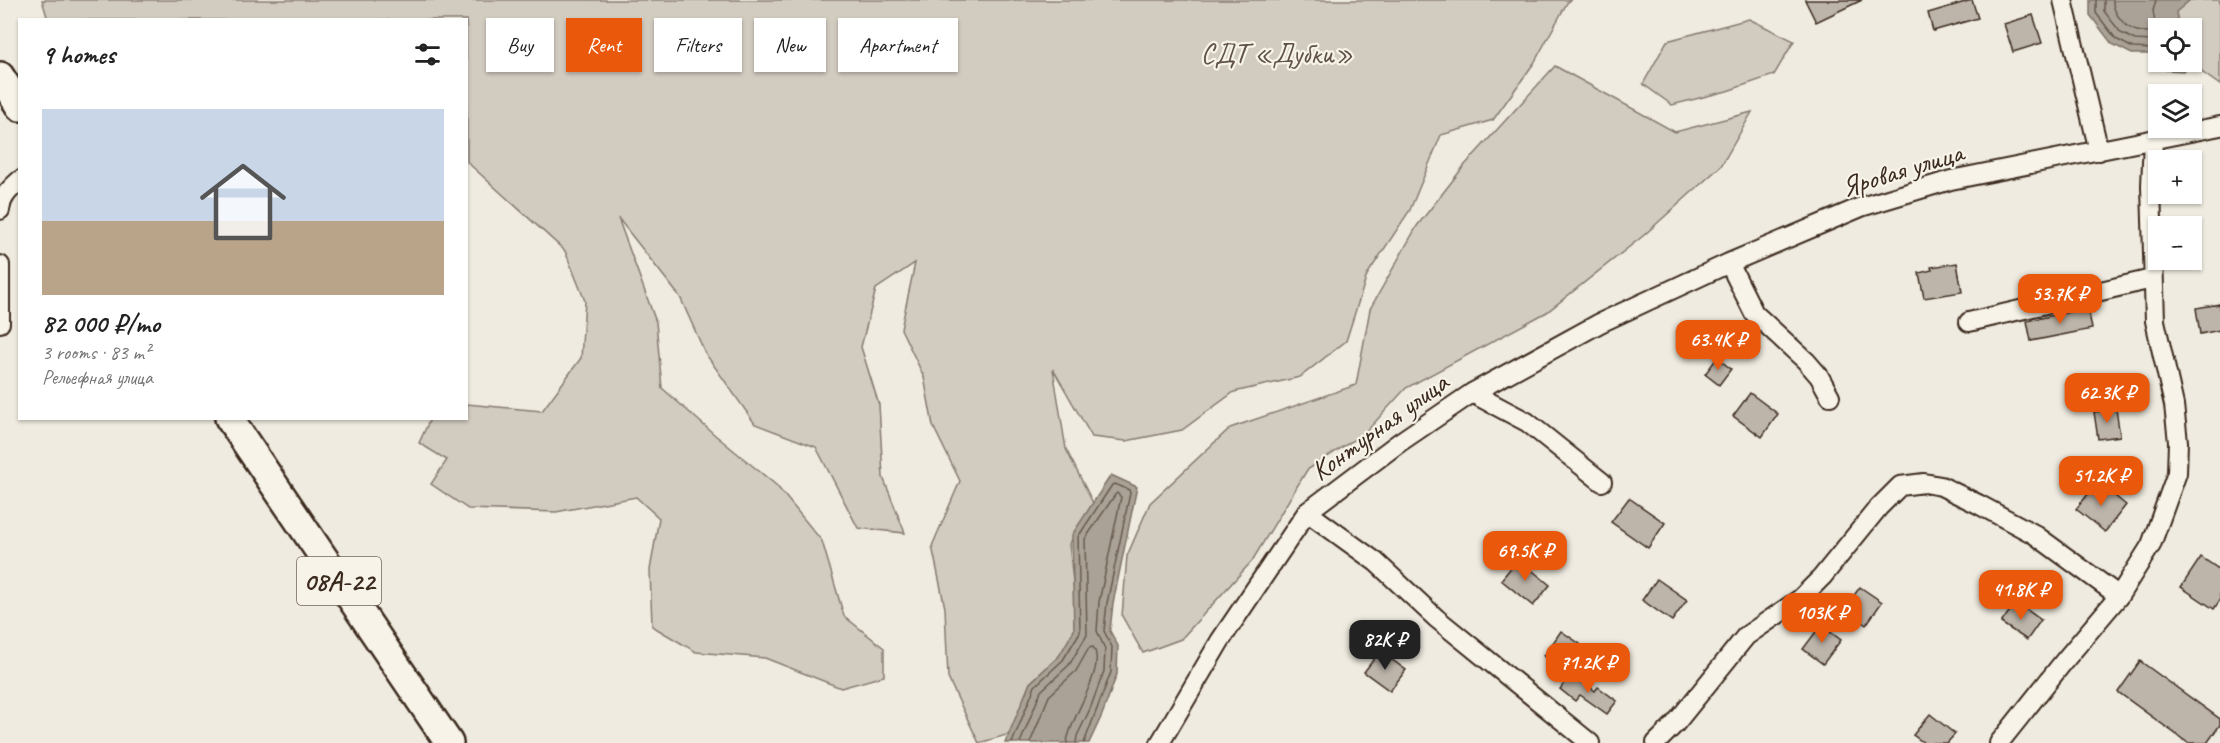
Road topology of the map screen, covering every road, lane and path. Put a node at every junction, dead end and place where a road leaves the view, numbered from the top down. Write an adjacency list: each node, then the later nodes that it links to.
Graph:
1 (2063, 0): 6 (street)
2 (0, 76): 3 (highway)
3 (18, 104)
4 (2220, 126): 5 (street, Яровая улица)
5 (2153, 140): 6 (street, Яровая улица); 11 (street)
6 (2098, 151): 9 (street, Яровая улица)
7 (9, 188): 8 (street)
8 (0, 210)
9 (1729, 263): 14 (street, Контурная улица); 15 (street)
10 (0, 265): 13 (street)
11 (2152, 279): 12 (street); 19 (street)
12 (1969, 322)
13 (0, 323)
14 (1472, 393): 17 (street); 18 (street, Контурная улица)
15 (1830, 396)
16 (230, 420): 20 (highway, 08А-22)
17 (1602, 482)
18 (1307, 512): 21 (street, Контурная улица); 22 (street)
19 (2120, 596): 23 (street); 24 (street)
20 (449, 743)
21 (1160, 743)
22 (1590, 743)
23 (1656, 743)
24 (1999, 743)

